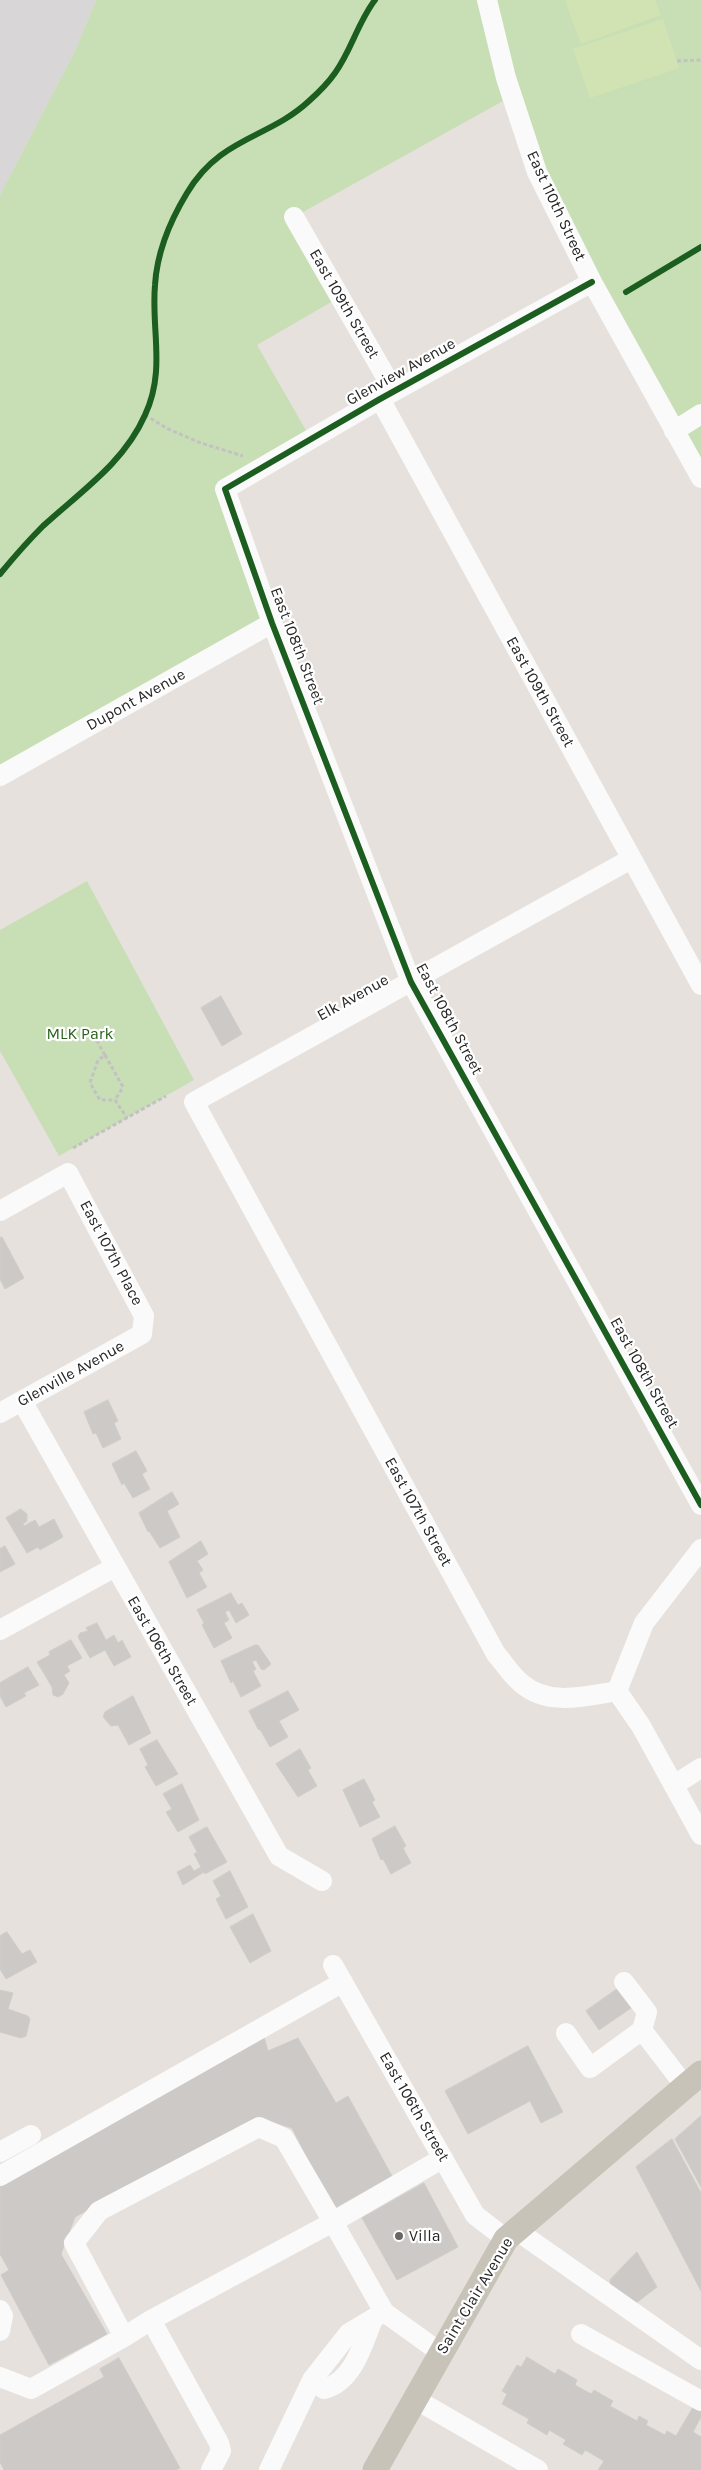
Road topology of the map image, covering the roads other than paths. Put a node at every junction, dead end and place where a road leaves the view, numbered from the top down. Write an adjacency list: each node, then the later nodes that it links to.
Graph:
1 (487, 0): 3 (street, East 110th Street)
2 (294, 217): 4 (street, East 109th Street)
3 (592, 282): 4 (street, Glenview Avenue); 6 (street, East 110th Street)
4 (387, 395): 8 (street, Glenview Avenue); 11 (street, East 109th Street)
5 (701, 414): 6 (street)
6 (674, 431): 7 (street, East 110th Street)
7 (701, 478)
8 (225, 488): 9 (street, East 108th Street)
9 (272, 623): 10 (street, Dupont Avenue); 12 (street, East 108th Street)
10 (0, 776)
11 (632, 860): 12 (street, Elk Avenue); 13 (street, East 109th Street)
12 (411, 982): 14 (street, Elk Avenue); 19 (street, East 108th Street)
13 (701, 985)
14 (194, 1102): 23 (street, East 107th Street)
15 (0, 1211): 16 (street, East 107th Place)
16 (142, 1334): 17 (street, Glenville Avenue)
17 (22, 1401): 18 (street, Glenville Avenue); 21 (street, East 106th Street)
18 (0, 1413)
19 (701, 1505)
20 (701, 1550): 23 (street)
21 (115, 1567): 22 (street); 27 (street, East 106th Street)
22 (0, 1630)
23 (617, 1691): 25 (street)
24 (701, 1768): 25 (street)
25 (674, 1785): 26 (street)
26 (701, 1835)
27 (322, 1881)
28 (333, 1964): 29 (street, East 106th Street)
29 (343, 1982): 36 (street, East 106th Street); 37 (street)
30 (624, 1982): 31 (street)
31 (642, 2030): 32 (street); 33 (street)
32 (566, 2033)
33 (693, 2080): 39 (main road, Saint Clair Avenue)
34 (31, 2135): 35 (street)
35 (0, 2152)
36 (443, 2158): 38 (street); 39 (street, East 106th Street)
37 (0, 2176)
38 (333, 2222): 41 (street); 42 (street); 45 (street)
39 (511, 2235): 46 (main road, Saint Clair Avenue); 47 (street, East 106th Street)
40 (0, 2310): 43 (street)
41 (378, 2316): 46 (street); 52 (street)
42 (151, 2320): 45 (street); 51 (street)
43 (0, 2331)
44 (581, 2334): 50 (street)
45 (124, 2336): 48 (street)
46 (441, 2353): 49 (main road, Saint Clair Avenue)
47 (701, 2360)
48 (0, 2377)
49 (416, 2399): 53 (main road, Saint Clair Avenue); 54 (street)
50 (701, 2401)
51 (211, 2470)
52 (268, 2470)
53 (375, 2470)
54 (538, 2470)

